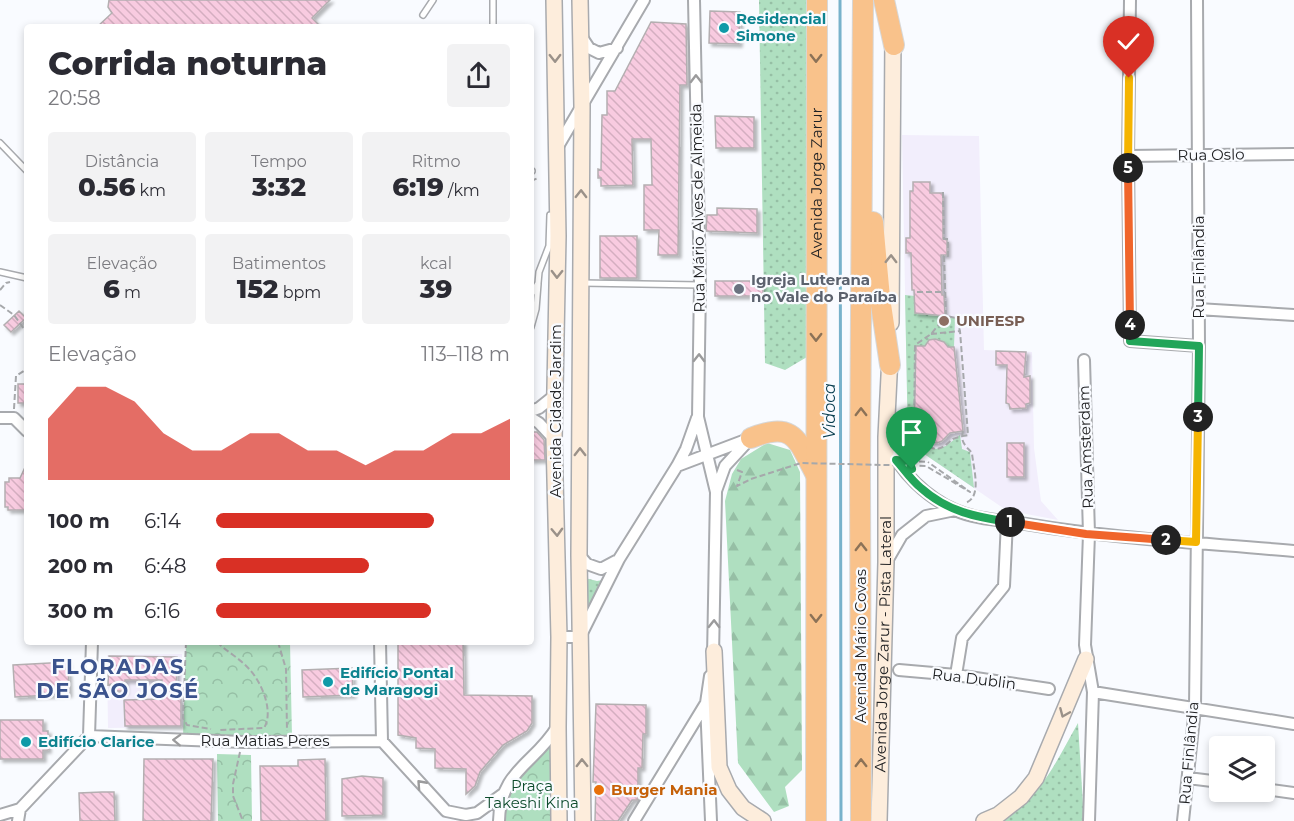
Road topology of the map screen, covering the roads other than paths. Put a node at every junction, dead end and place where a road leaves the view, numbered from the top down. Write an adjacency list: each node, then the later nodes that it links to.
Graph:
1 (433, 0): 13 (lane)
2 (493, 0): 14 (lane)
3 (554, 0): 21 (main road, Avenida Cidade Jardim, one-way to 21)
4 (580, 0): 15 (main road, Avenida Cidade Jardim)
5 (644, 0): 17 (street)
6 (694, 0): 30 (street, Rua Mário Alves de Almeida, one-way to 6)
7 (817, 0): 49 (highway, Avenida Jorge Zarur, one-way to 49)
8 (863, 0): 18 (highway)
9 (884, 0): 16 (highway)
10 (893, 0): 16 (main road, Avenida Jorge Zarur - Pista Lateral)
11 (1130, 0): 24 (street)
12 (1197, 0): 22 (street, Rua Finlândia)
13 (423, 15)
14 (493, 24)
15 (581, 36): 17 (street); 19 (main road, Avenida Cidade Jardim)
16 (894, 45): 37 (main road, Avenida Jorge Zarur - Pista Lateral, one-way to 16)
17 (617, 48): 19 (street)
18 (863, 75): 37 (highway); 91 (highway, Avenida Mário Covas, one-way to 18)
19 (582, 106): 21 (street); 29 (main road, Avenida Cidade Jardim, one-way to 19)
20 (0, 143): 25 (lane)
21 (557, 152): 28 (lane); 38 (main road, Avenida Cidade Jardim, one-way to 38)
22 (1199, 154): 23 (street, Rua Oslo); 24 (street, Rua Oslo); 32 (street, Rua Finlândia)
23 (1294, 154)
24 (1128, 156): 35 (street)
25 (24, 168)
26 (0, 272): 27 (lane)
27 (24, 277)
28 (538, 283): 31 (lane); 34 (lane)
29 (580, 283): 30 (lane); 56 (main road, Avenida Cidade Jardim, one-way to 29)
30 (700, 285): 40 (street, Rua Mário Alves de Almeida, one-way to 30)
31 (534, 290)
32 (1198, 309): 33 (street); 35 (street, Rua Finlândia)
33 (1294, 315)
34 (534, 316)
35 (1199, 346): 54 (street, Rua Finlândia)
36 (1084, 360): 53 (street, Rua Amsterdam)
37 (890, 365): 44 (main road, Avenida Jorge Zarur - Pista Lateral)
38 (554, 396): 39 (street); 46 (main road, Avenida Cidade Jardim)
39 (534, 410)
40 (698, 417): 47 (street); 48 (street)
41 (0, 418): 43 (street)
42 (534, 420): 46 (street)
43 (24, 428)
44 (886, 437): 51 (street); 58 (main road, Avenida Jorge Zarur - Pista Lateral)
45 (751, 438): 47 (street); 49 (highway); 50 (street)
46 (554, 439): 59 (main road, Avenida Cidade Jardim, one-way to 59)
47 (708, 455): 48 (street); 50 (street)
48 (677, 466): 57 (street)
49 (816, 476): 90 (highway, one-way to 90)
50 (716, 492): 63 (street, one-way to 50)
51 (959, 506): 52 (street); 58 (street)
52 (1007, 521): 53 (street); 66 (street)
53 (1089, 534): 54 (street); 64 (street, Rua Amsterdam)
54 (1196, 542): 55 (street); 70 (street, Rua Finlândia)
55 (1294, 551)
56 (579, 555): 57 (street); 60 (main road, Avenida Cidade Jardim)
57 (619, 559): 60 (street)
58 (886, 562): 92 (main road, Avenida Jorge Zarur - Pista Lateral)
59 (559, 637): 60 (street); 72 (main road, Avenida Cidade Jardim)
60 (580, 637): 86 (main road, Avenida Cidade Jardim, one-way to 60)
61 (92, 645): 73 (street)
62 (380, 645): 74 (street)
63 (714, 651): 69 (street); 89 (main road)
64 (1086, 659): 68 (street, Rua Amsterdam); 93 (main road, one-way to 93)
65 (898, 670): 66 (street, Rua Dublin)
66 (956, 675): 67 (street, Rua Dublin)
67 (1048, 689)
68 (1093, 692): 70 (street); 94 (street, Rua Amsterdam)
69 (706, 703): 87 (street); 88 (street)
70 (1195, 708): 71 (street); 75 (street, Rua Finlândia)
71 (1294, 724)
72 (558, 727): 79 (street); 85 (main road, Avenida Cidade Jardim)
73 (89, 736): 74 (street, Rua Matias Peres, one-way to 73); 80 (street)
74 (382, 741): 82 (street, one-way to 74)
75 (1188, 778): 76 (street); 95 (street, Rua Finlândia)
76 (1209, 781)
77 (1275, 790): 78 (street)
78 (1294, 793)
79 (503, 794): 82 (street); 84 (street)
80 (20, 809): 81 (street); 83 (street)
81 (0, 815)
82 (449, 816)
83 (18, 821)
84 (499, 821)
85 (559, 821)
86 (583, 821)
87 (634, 821)
88 (711, 821)
89 (764, 821)
90 (816, 821)
91 (861, 821)
92 (879, 821)
93 (984, 821)
94 (1089, 821)
95 (1183, 821)

